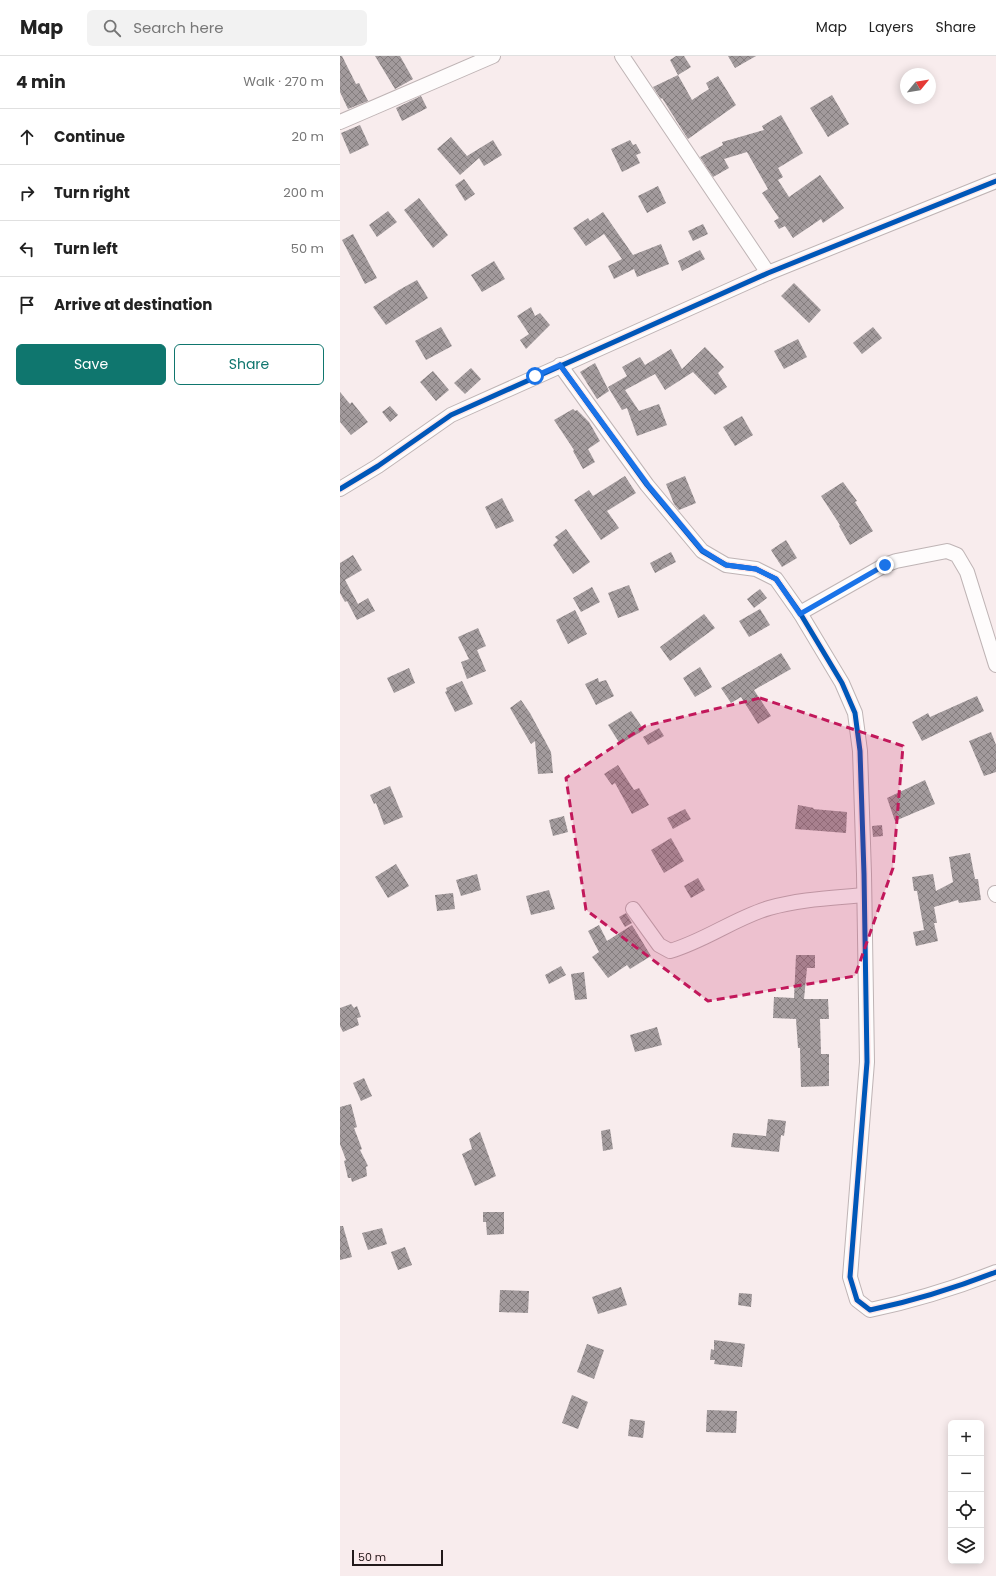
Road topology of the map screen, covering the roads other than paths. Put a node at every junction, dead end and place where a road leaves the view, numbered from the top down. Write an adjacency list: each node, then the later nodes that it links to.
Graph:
1 (493, 56): 3 (street)
2 (622, 56): 5 (street)
3 (340, 122)
4 (996, 180): 5 (street)
5 (768, 273): 6 (street)
6 (560, 365): 7 (street); 8 (street)
7 (340, 489)
8 (800, 614): 9 (street); 10 (street)
9 (996, 665)
10 (864, 895): 11 (street); 12 (street)
11 (633, 909)
12 (996, 1272)

